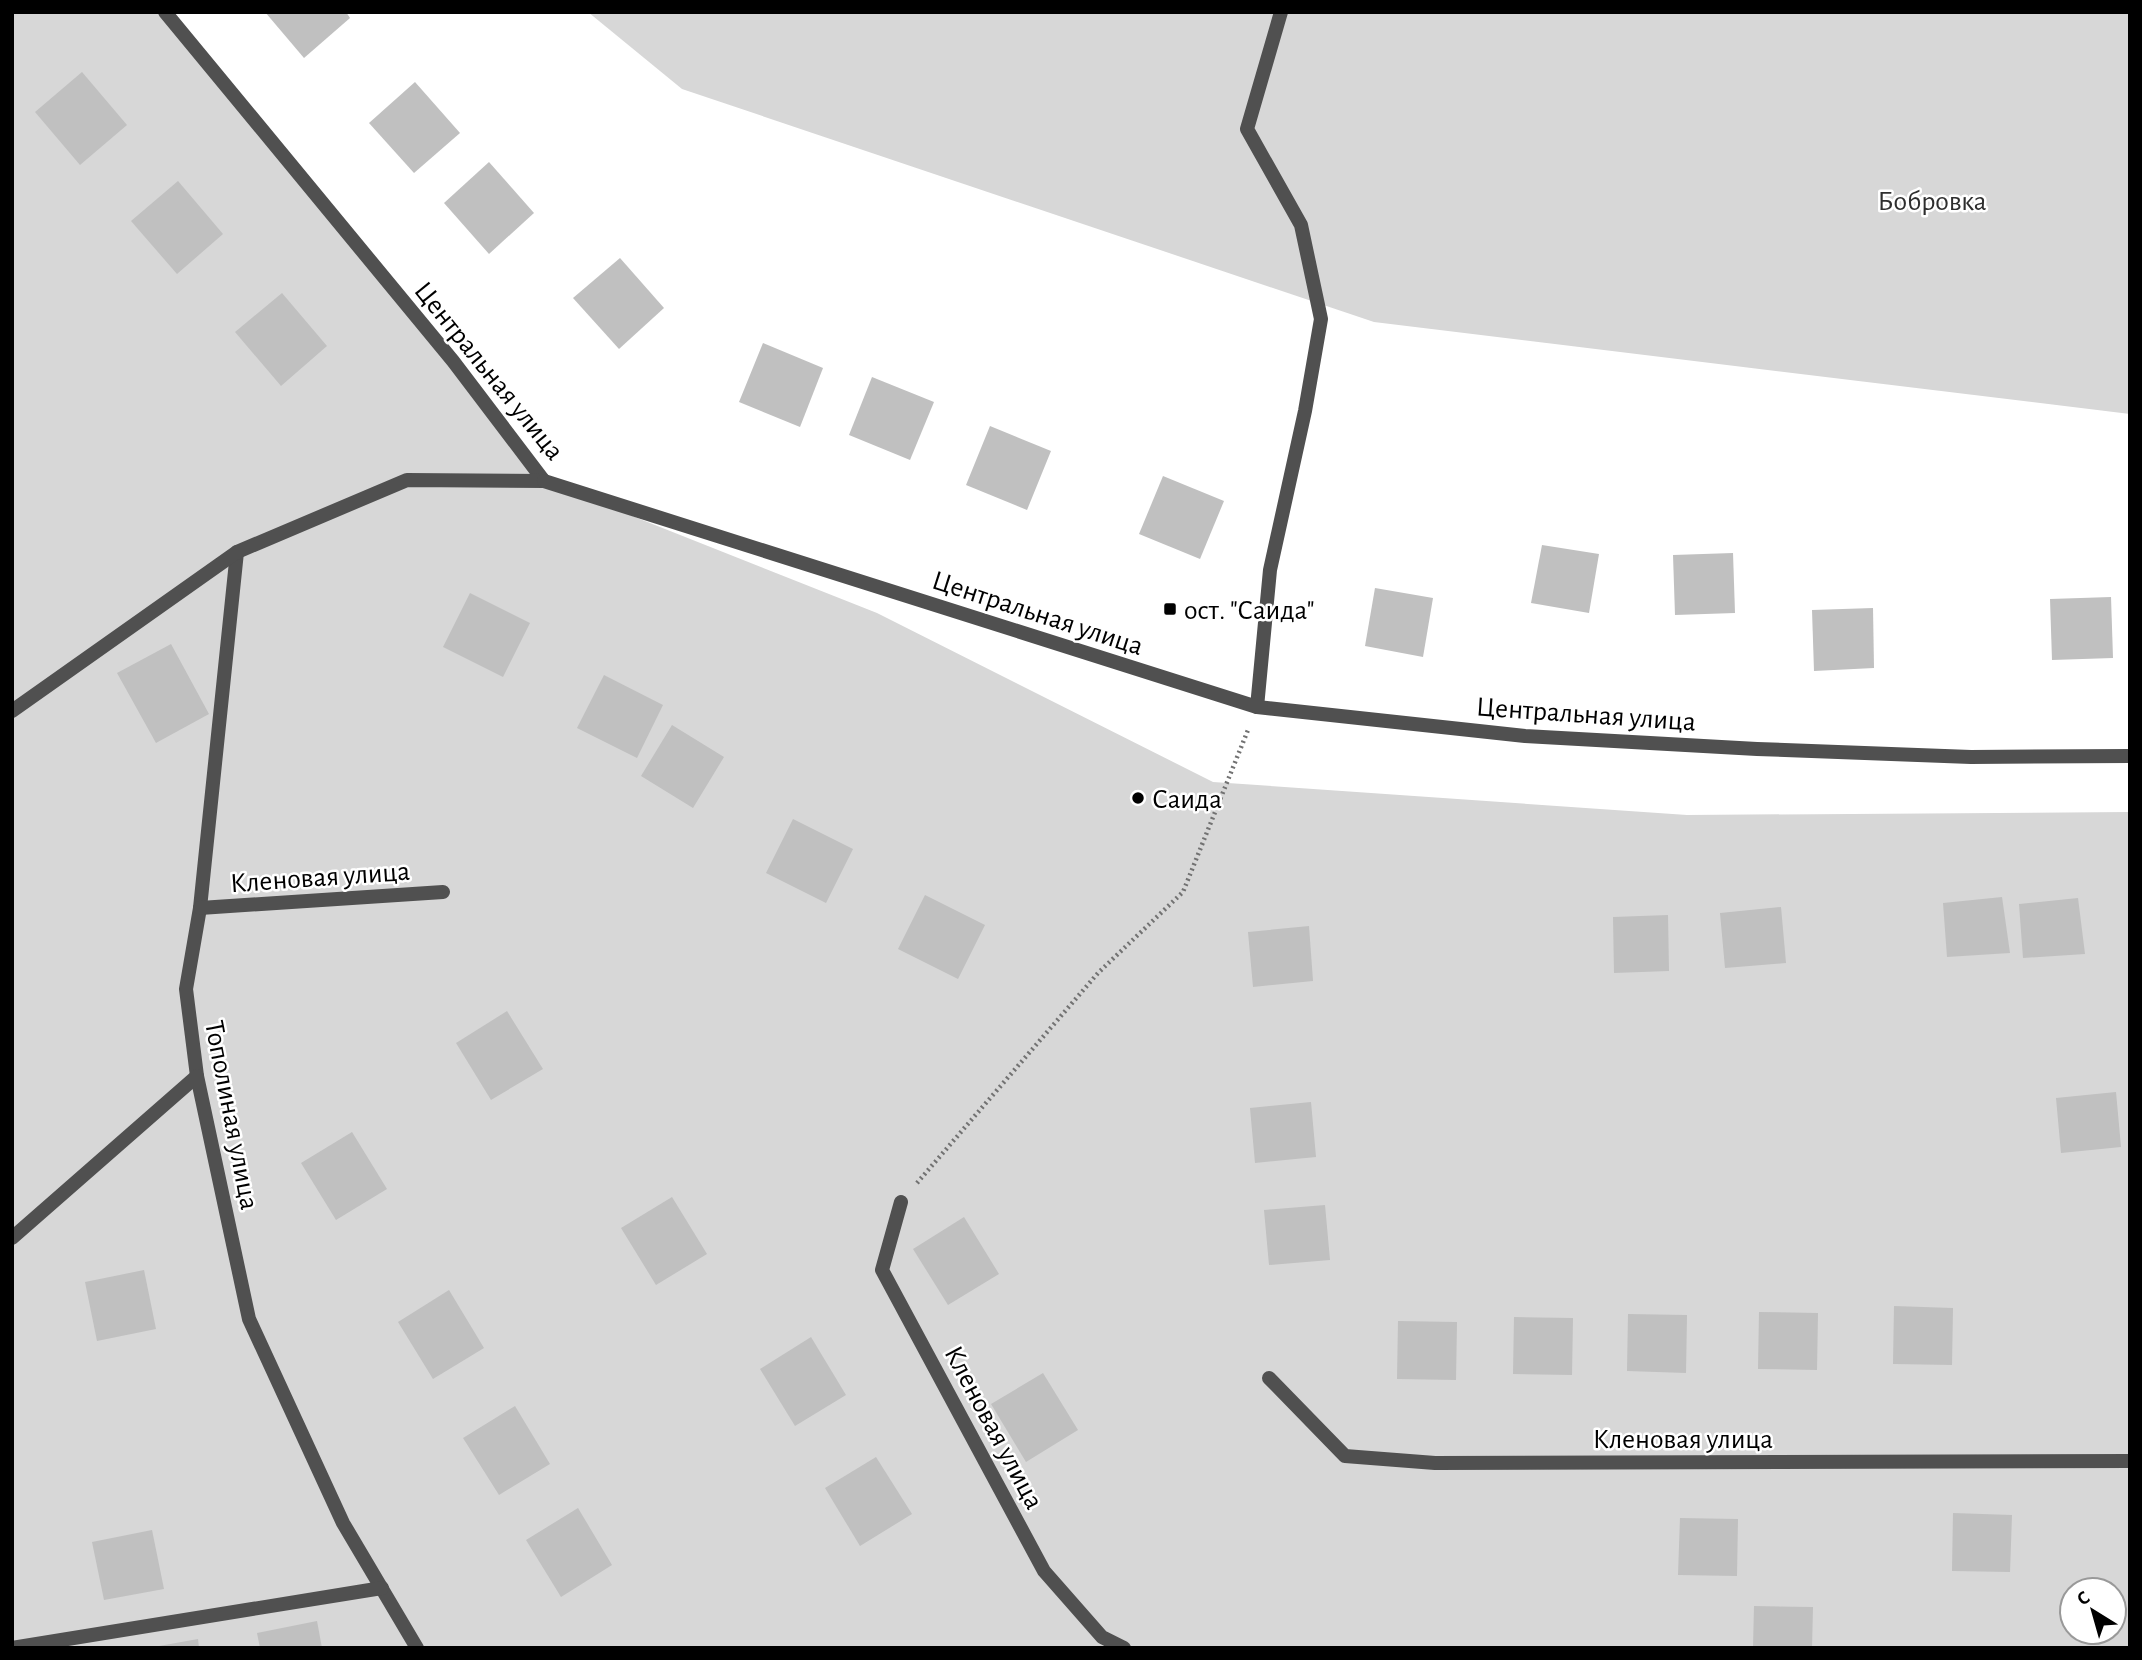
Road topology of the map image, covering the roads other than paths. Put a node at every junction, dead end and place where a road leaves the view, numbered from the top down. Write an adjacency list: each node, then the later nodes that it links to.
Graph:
1 (166, 12): 3 (street, Центральная улица)
2 (1281, 12): 5 (street)
3 (544, 481): 4 (street); 5 (street, Центральная улица)
4 (237, 552): 6 (street); 9 (street, Тополиная улица)
5 (1257, 707): 7 (street, Центральная улица)
6 (12, 712)
7 (2130, 755)
8 (443, 892): 9 (street, Кленовая улица)
9 (200, 908): 10 (street, Тополиная улица)
10 (197, 1076): 12 (street); 15 (street, Тополиная улица)
11 (901, 1202): 18 (street, Кленовая улица)
12 (12, 1238)
13 (1269, 1378): 14 (street, Кленовая улица)
14 (2130, 1461)
15 (382, 1588): 16 (street); 17 (street, Тополиная улица)
16 (12, 1648)
17 (417, 1648)
18 (1124, 1648)

